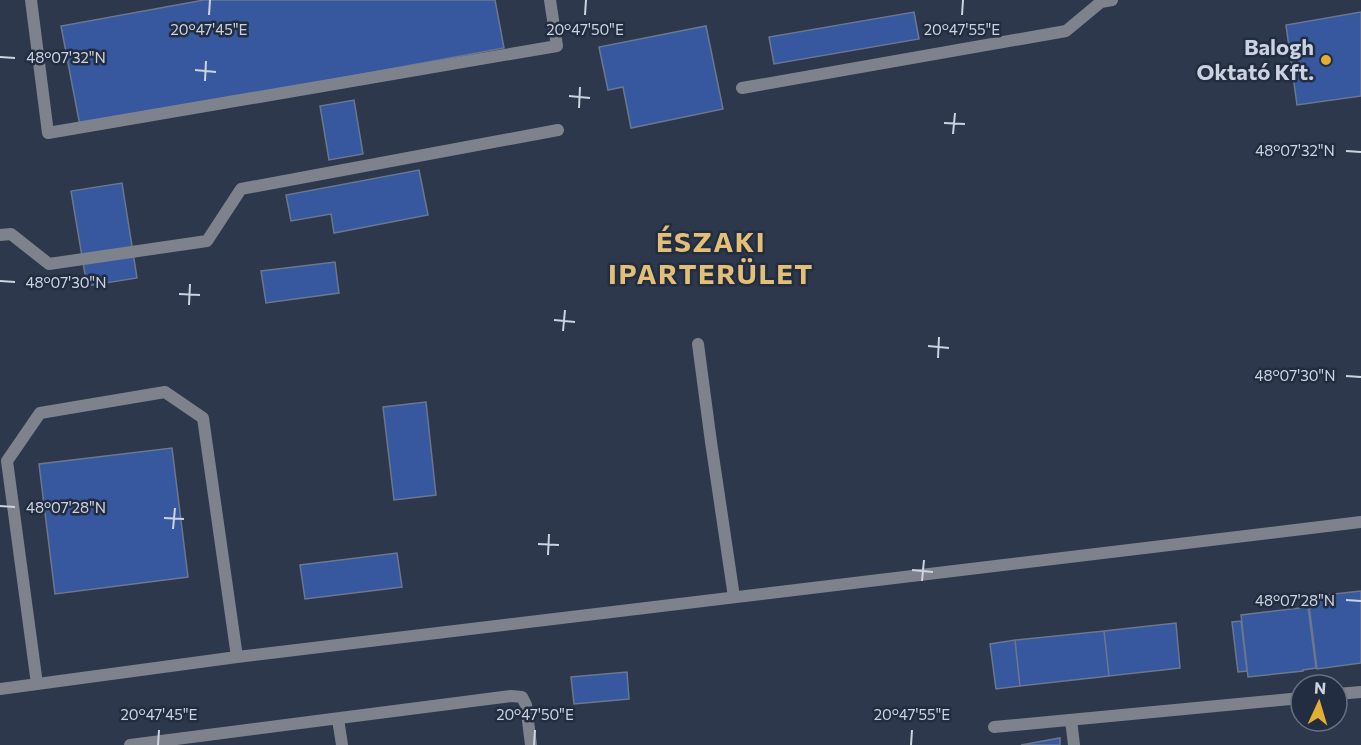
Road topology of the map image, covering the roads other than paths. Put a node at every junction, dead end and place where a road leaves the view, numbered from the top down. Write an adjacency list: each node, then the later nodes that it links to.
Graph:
1 (31, 0): 2 (lane)
2 (550, 0)
3 (1112, 0): 4 (lane)
4 (742, 88)
5 (558, 130): 6 (lane)
6 (0, 235)
7 (698, 344): 9 (lane)
8 (1361, 522): 9 (lane)
9 (734, 597): 10 (lane)
10 (237, 657): 11 (lane); 11 (lane)
11 (37, 684): 12 (lane)
12 (0, 689)
13 (1289, 699): 15 (lane)
14 (338, 719): 17 (lane); 18 (lane); 19 (lane)
15 (1071, 720): 16 (lane); 20 (lane)
16 (994, 727)
17 (130, 745)
18 (342, 745)
19 (531, 745)
20 (1074, 745)

